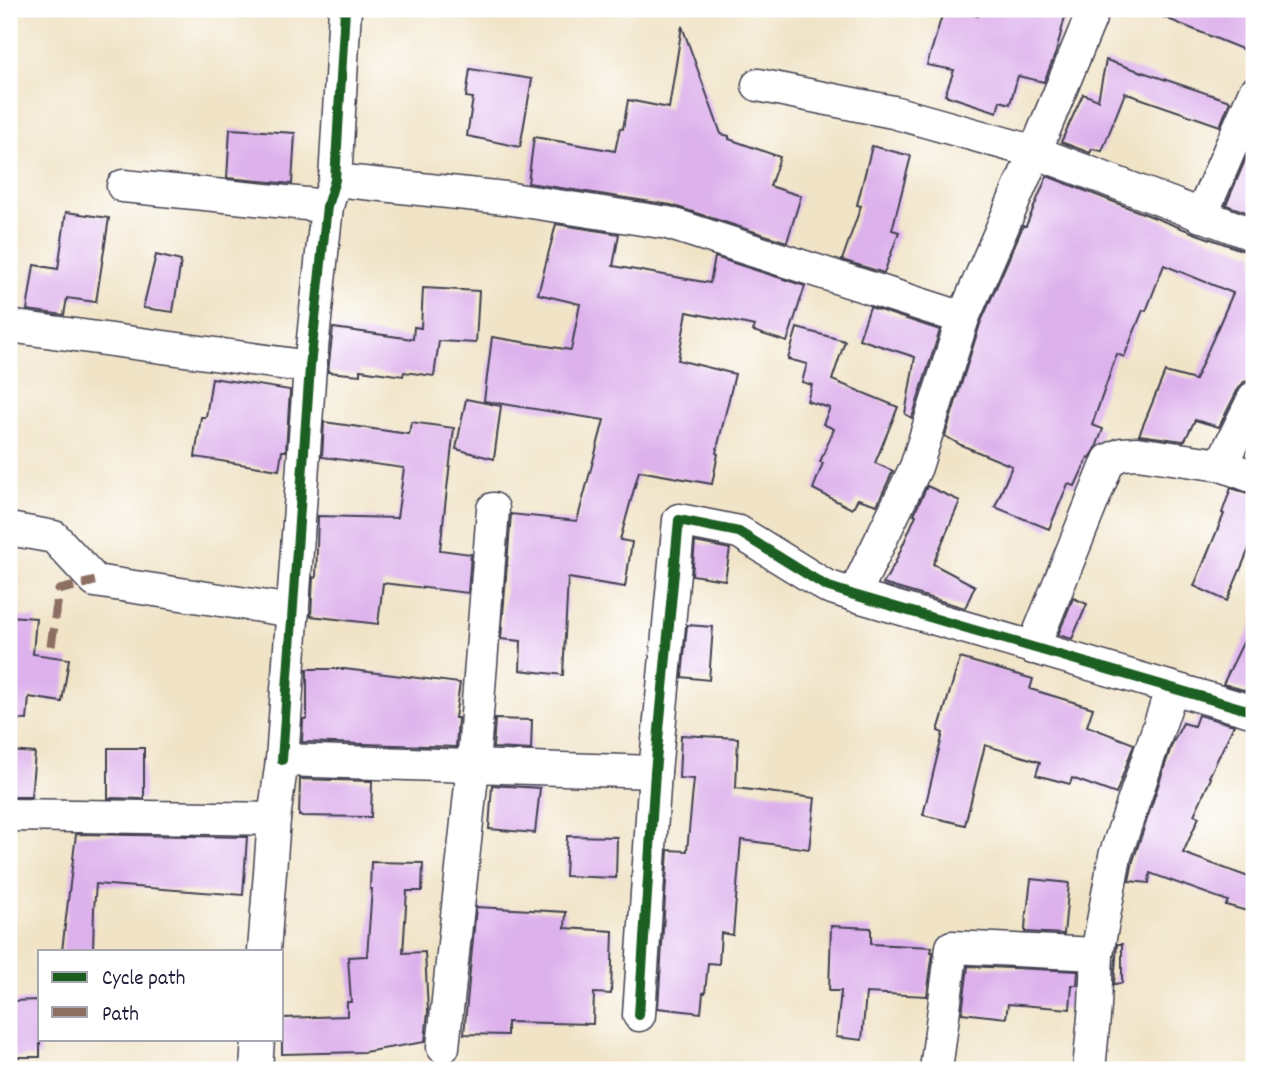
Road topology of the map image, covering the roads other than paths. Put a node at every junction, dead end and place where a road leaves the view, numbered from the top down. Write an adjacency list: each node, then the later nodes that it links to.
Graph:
1 (345, 9): 7 (street)
2 (1094, 9): 5 (street)
3 (758, 85): 5 (street)
4 (1254, 93): 8 (street)
5 (1035, 152): 8 (street); 10 (street)
6 (123, 186): 7 (street)
7 (331, 193): 10 (street); 12 (street)
8 (1201, 216): 9 (street)
9 (1254, 235)
10 (963, 318): 18 (street)
11 (9, 326): 12 (street)
12 (310, 367): 19 (street)
13 (1254, 398): 14 (street)
14 (1221, 465): 15 (street); 20 (street)
15 (1254, 477)
16 (493, 509): 24 (street)
17 (9, 529): 19 (street)
18 (854, 595): 20 (street); 25 (street)
19 (293, 611): 23 (street)
20 (1033, 648): 21 (street)
21 (1172, 688): 22 (street); 29 (street)
22 (1254, 712)
23 (282, 760): 24 (street); 27 (street)
24 (473, 766): 25 (street); 32 (street)
25 (654, 772): 30 (street)
26 (9, 815): 27 (street)
27 (274, 819): 28 (street)
28 (264, 950)
29 (1097, 954): 34 (street); 35 (street)
30 (639, 1015)
31 (258, 1040): 33 (street)
32 (443, 1047)
33 (256, 1070)
34 (936, 1070)
35 (1089, 1070)

